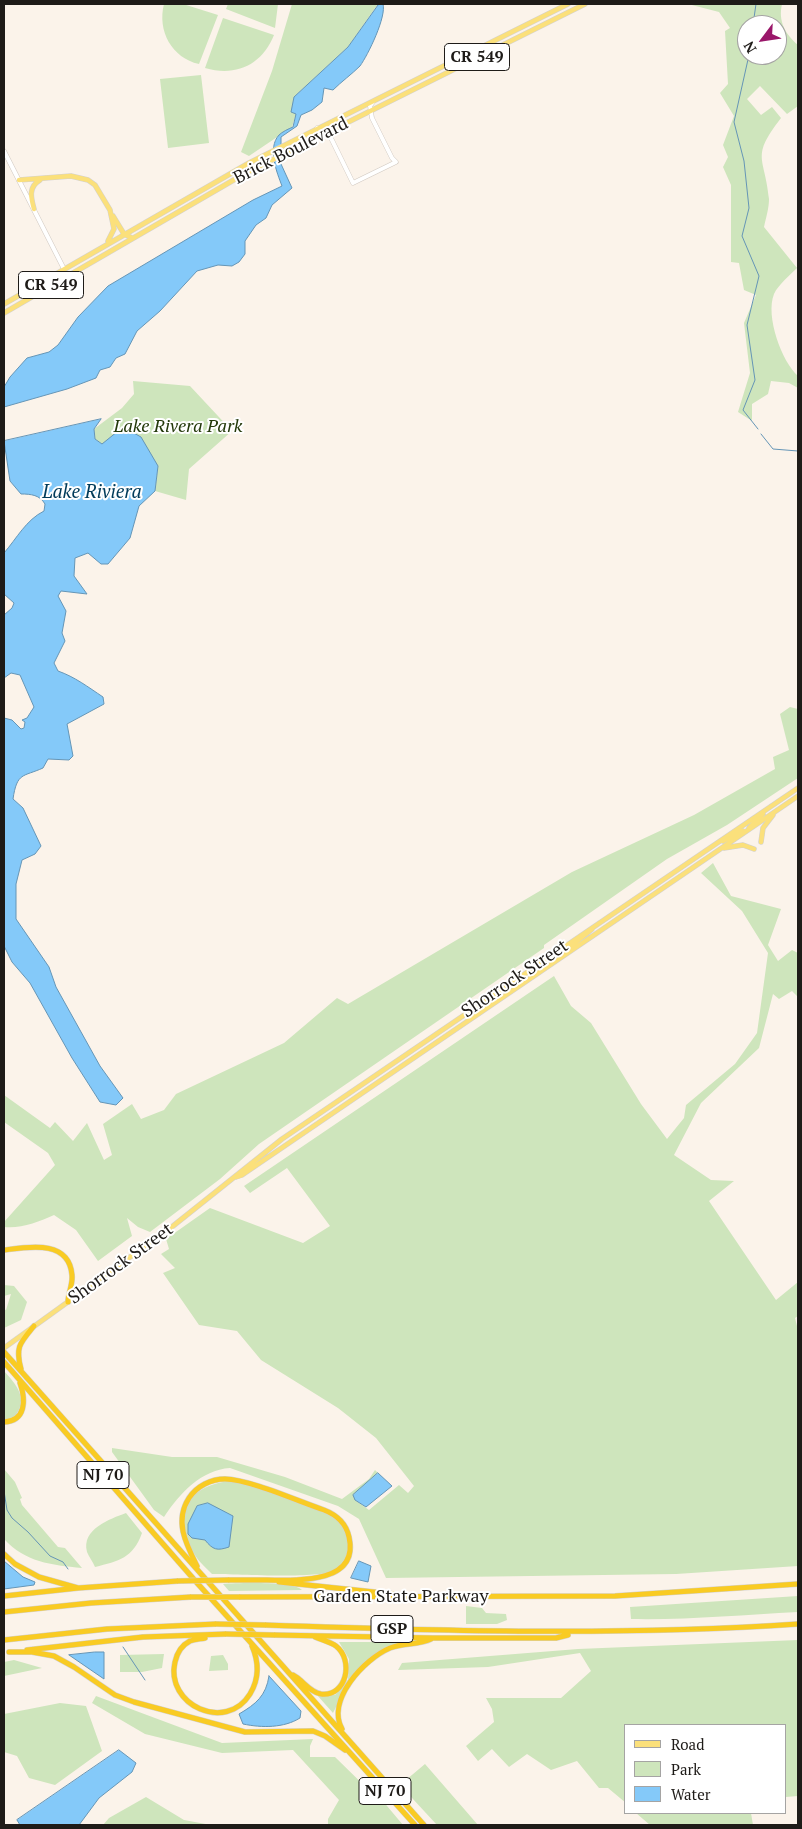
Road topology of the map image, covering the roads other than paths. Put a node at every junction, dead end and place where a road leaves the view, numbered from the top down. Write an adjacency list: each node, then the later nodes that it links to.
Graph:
1 (568, 4): 3 (main road, Brick Boulevard / CR 549)
2 (585, 4): 4 (main road, Brick Boulevard / CR 549)
3 (373, 102): 4 (street); 5 (main road, Brick Boulevard / CR 549)
4 (370, 112): 6 (main road, Brick Boulevard / CR 549); 6 (street)
5 (317, 128): 6 (street); 12 (main road, Brick Boulevard / CR 549)
6 (328, 132): 13 (main road, Brick Boulevard / CR 549)
7 (4, 151): 9 (street)
8 (46, 178): 9 (main road); 10 (main road); 11 (main road)
9 (19, 180): 10 (street)
10 (34, 209): 15 (street)
11 (110, 210): 12 (main road); 14 (main road)
12 (124, 234): 13 (main road); 14 (main road, Brick Boulevard / CR 549)
13 (132, 238): 16 (main road, Brick Boulevard / CR 549)
14 (106, 245): 15 (main road, Brick Boulevard / CR 549)
15 (64, 269): 16 (main road); 17 (main road, Brick Boulevard / CR 549)
16 (59, 280): 18 (main road, Brick Boulevard / CR 549)
17 (4, 304)
18 (4, 313)
19 (798, 788): 22 (main road, Shorrock Street)
20 (798, 796): 23 (main road, Shorrock Street)
21 (798, 800): 23 (main road)
22 (773, 804): 25 (main road); 27 (main road, Shorrock Street)
23 (787, 804): 24 (main road, Shorrock Street)
24 (774, 813): 25 (main road, Shorrock Street); 26 (main road)
25 (747, 830): 27 (main road); 29 (main road, Shorrock Street)
26 (761, 842)
27 (708, 848): 30 (main road, Shorrock Street)
28 (754, 849): 29 (main road)
29 (718, 850): 31 (main road, Shorrock Street)
30 (603, 918): 31 (main road); 32 (main road, Shorrock Street)
31 (569, 951): 32 (main road); 33 (main road, Shorrock Street)
32 (527, 970): 33 (main road, Shorrock Street)
33 (236, 1177): 35 (main road, Shorrock Street)
34 (4, 1250): 35 (highway)
35 (68, 1302): 36 (main road, Shorrock Street)
36 (34, 1326): 37 (main road, Shorrock Street); 39 (highway)
37 (4, 1350): 39 (highway, NJ 70)
38 (4, 1362): 40 (highway, NJ 70)
39 (22, 1372): 43 (highway, NJ 70)
40 (19, 1380): 41 (highway); 56 (highway, NJ 70)
41 (4, 1422)
42 (4, 1554): 46 (highway)
43 (201, 1573): 44 (highway); 58 (highway, NJ 70)
44 (250, 1580): 46 (highway, bridge); 48 (highway)
45 (798, 1584): 48 (highway, Garden State Parkway / GSP)
46 (78, 1588): 47 (highway)
47 (4, 1596)
48 (408, 1596): 49 (highway, Garden State Parkway / GSP, bridge)
49 (4, 1612)
50 (798, 1624): 51 (highway, Garden State Parkway / GSP)
51 (577, 1633): 54 (highway); 55 (highway, Garden State Parkway / GSP, bridge)
52 (213, 1635): 53 (highway, bridge); 56 (highway); 57 (highway)
53 (310, 1636): 54 (highway); 58 (highway)
54 (433, 1638): 59 (highway)
55 (4, 1640)
56 (250, 1642): 60 (highway, NJ 70)
57 (6, 1652): 60 (highway)
58 (290, 1674): 59 (highway, NJ 70)
59 (347, 1738): 62 (highway, NJ 70)
60 (354, 1756): 61 (highway, NJ 70)
61 (415, 1825)
62 (424, 1825)

